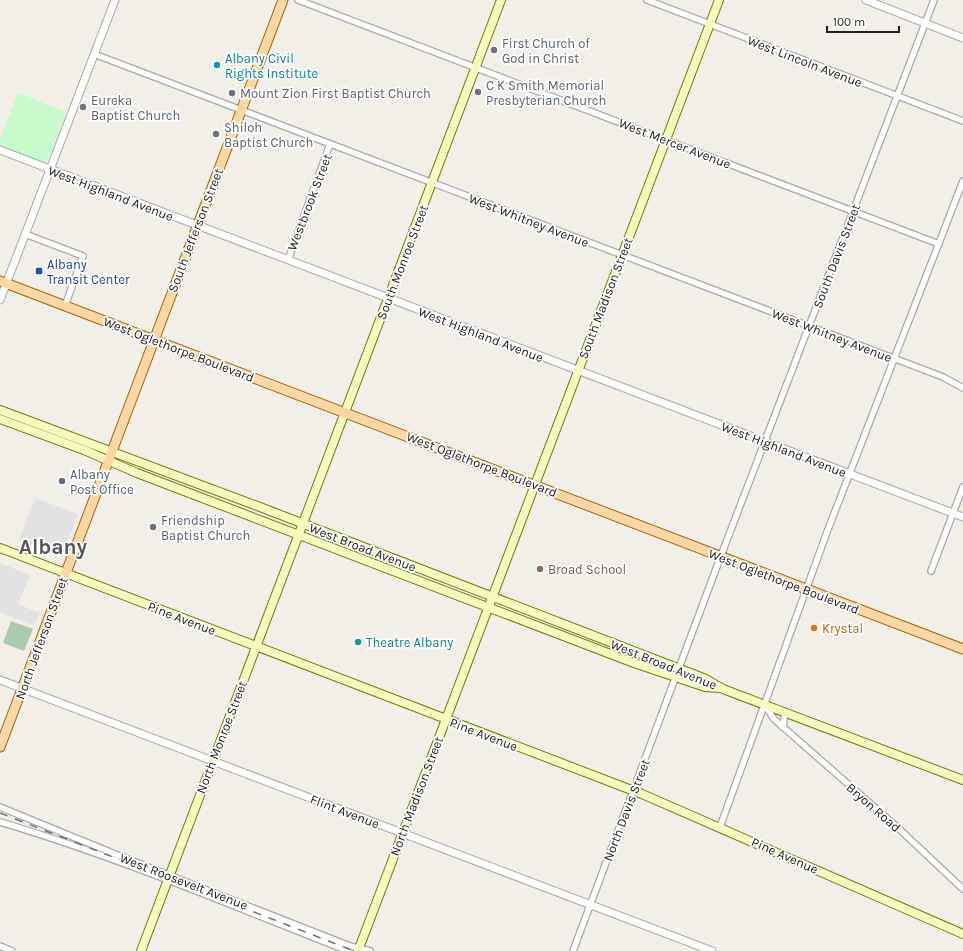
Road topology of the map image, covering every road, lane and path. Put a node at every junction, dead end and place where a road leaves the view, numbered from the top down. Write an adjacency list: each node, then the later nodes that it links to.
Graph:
1 (115, 0): 12 (street)
2 (283, 0): 15 (main road, South Jefferson Street)
3 (298, 0): 13 (street, West Mercer Avenue)
4 (501, 0): 13 (main road, South Monroe Street)
5 (647, 0): 10 (street, West Lincoln Avenue)
6 (719, 0): 10 (main road, South Madison Street)
7 (866, 0): 9 (street)
8 (934, 0): 9 (street, South Davis Street)
9 (925, 23): 11 (street); 14 (street, South Davis Street)
10 (709, 24): 14 (street, West Lincoln Avenue); 17 (main road, South Madison Street)
11 (963, 38)
12 (94, 54): 15 (street, West Whitney Avenue); 20 (street)
13 (476, 67): 17 (street, West Mercer Avenue); 22 (main road, South Monroe Street)
14 (897, 96): 16 (street, West Lincoln Avenue); 23 (street, South Davis Street)
15 (241, 110): 18 (street, West Whitney Avenue); 24 (main road, South Jefferson Street)
16 (963, 121)
17 (665, 140): 23 (street, West Mercer Avenue); 27 (main road, South Madison Street)
18 (330, 144): 22 (street, West Whitney Avenue); 28 (street, Westbrook Street)
19 (0, 150): 20 (street, West Highland Avenue)
20 (50, 170): 24 (street, West Highland Avenue); 25 (street)
21 (963, 181): 26 (street)
22 (432, 183): 27 (street, West Whitney Avenue); 30 (main road, South Monroe Street)
23 (853, 211): 26 (street, West Mercer Avenue); 33 (street, South Davis Street)
24 (197, 225): 28 (street, West Highland Avenue); 34 (main road, South Jefferson Street)
25 (25, 234): 29 (street); 32 (street)
26 (939, 244): 35 (street)
27 (621, 255): 33 (street, West Whitney Avenue); 36 (main road, South Madison Street)
28 (288, 260): 30 (street, West Highland Avenue)
29 (3, 282): 31 (street); 32 (main road, West Oglethorpe Boulevard)
30 (388, 298): 36 (street, West Highland Avenue); 39 (main road, South Monroe Street)
31 (0, 300)
32 (64, 306): 34 (main road, West Oglethorpe Boulevard)
33 (809, 327): 35 (street, West Whitney Avenue); 41 (street, South Davis Street)
34 (153, 340): 39 (main road, West Oglethorpe Boulevard); 42 (main road, South Jefferson Street)
35 (894, 359): 37 (street, West Whitney Avenue); 44 (street)
36 (578, 370): 41 (street, West Highland Avenue); 45 (main road, South Madison Street)
37 (963, 388)
38 (0, 410): 42 (main road, West Broad Avenue)
39 (345, 412): 45 (main road, West Oglethorpe Boulevard); 49 (main road, South Monroe Street)
40 (0, 419): 43 (main road, West Broad Avenue)
41 (765, 442): 44 (street, West Highland Avenue); 52 (street, South Davis Street)
42 (112, 452): 43 (main road, South Jefferson Street); 49 (main road, West Broad Avenue)
43 (108, 461): 50 (main road, West Broad Avenue); 54 (main road, North Jefferson Street)
44 (850, 474): 47 (street, West Highland Avenue); 55 (street)
45 (533, 484): 52 (main road, West Oglethorpe Boulevard); 56 (main road, South Madison Street)
46 (963, 487): 47 (street)
47 (953, 513): 48 (street, West Highland Avenue); 53 (street)
48 (963, 517)
49 (302, 523): 50 (main road, North Monroe Street); 56 (main road, West Broad Avenue)
50 (298, 534): 57 (main road, West Broad Avenue); 58 (main road, North Monroe Street)
51 (0, 548): 54 (main road, Pine Avenue)
52 (721, 557): 55 (main road, West Oglethorpe Boulevard); 60 (street, South Davis Street)
53 (931, 571)
54 (65, 573): 58 (main road, Pine Avenue); 63 (main road, North Jefferson Street)
55 (806, 589): 59 (main road, West Oglethorpe Boulevard); 65 (street)
56 (492, 596): 57 (main road, North Madison Street); 60 (main road, West Broad Avenue)
57 (487, 607): 61 (main road, West Broad Avenue); 67 (main road, North Madison Street)
58 (256, 646): 67 (main road, Pine Avenue); 70 (main road, North Monroe Street)
59 (963, 649)
60 (679, 669): 61 (street, North Davis Street); 64 (main road, West Broad Avenue)
61 (675, 677): 64 (main road, West Broad Avenue); 72 (street, North Davis Street)
62 (0, 680): 63 (street, Flint Avenue)
63 (22, 688): 69 (main road, North Jefferson Street); 70 (street, Flint Avenue)
64 (723, 689): 65 (main road, West Broad Avenue)
65 (765, 704): 66 (main road, West Broad Avenue); 68 (street, Bryon Road); 75 (street)
66 (785, 712): 68 (street); 71 (main road, West Broad Avenue)
67 (446, 719): 72 (main road, Pine Avenue); 76 (main road, North Madison Street)
68 (783, 727): 78 (street, Bryon Road)
69 (0, 747)
70 (212, 761): 76 (street, Flint Avenue); 77 (main road, North Monroe Street)
71 (963, 780)
72 (633, 790): 75 (main road, Pine Avenue); 79 (street, North Davis Street)
73 (0, 807): 77 (street, West Roosevelt Avenue)
74 (0, 822): 77 (street, West Roosevelt Avenue)
75 (720, 827): 80 (main road, Pine Avenue)
76 (402, 833): 79 (street, Flint Avenue); 82 (main road, North Madison Street)
77 (169, 878): 82 (street, West Roosevelt Avenue); 84 (main road, North Monroe Street); 85 (street, West Roosevelt Avenue)
78 (963, 889)
79 (590, 905): 87 (street, North Davis Street); 88 (street, Flint Avenue)
80 (963, 934)
81 (0, 946): 83 (street)
82 (358, 950): 86 (street, West Roosevelt Avenue)
83 (12, 951)
84 (141, 951)
85 (348, 951)
86 (370, 951)
87 (573, 951)
88 (712, 951)

